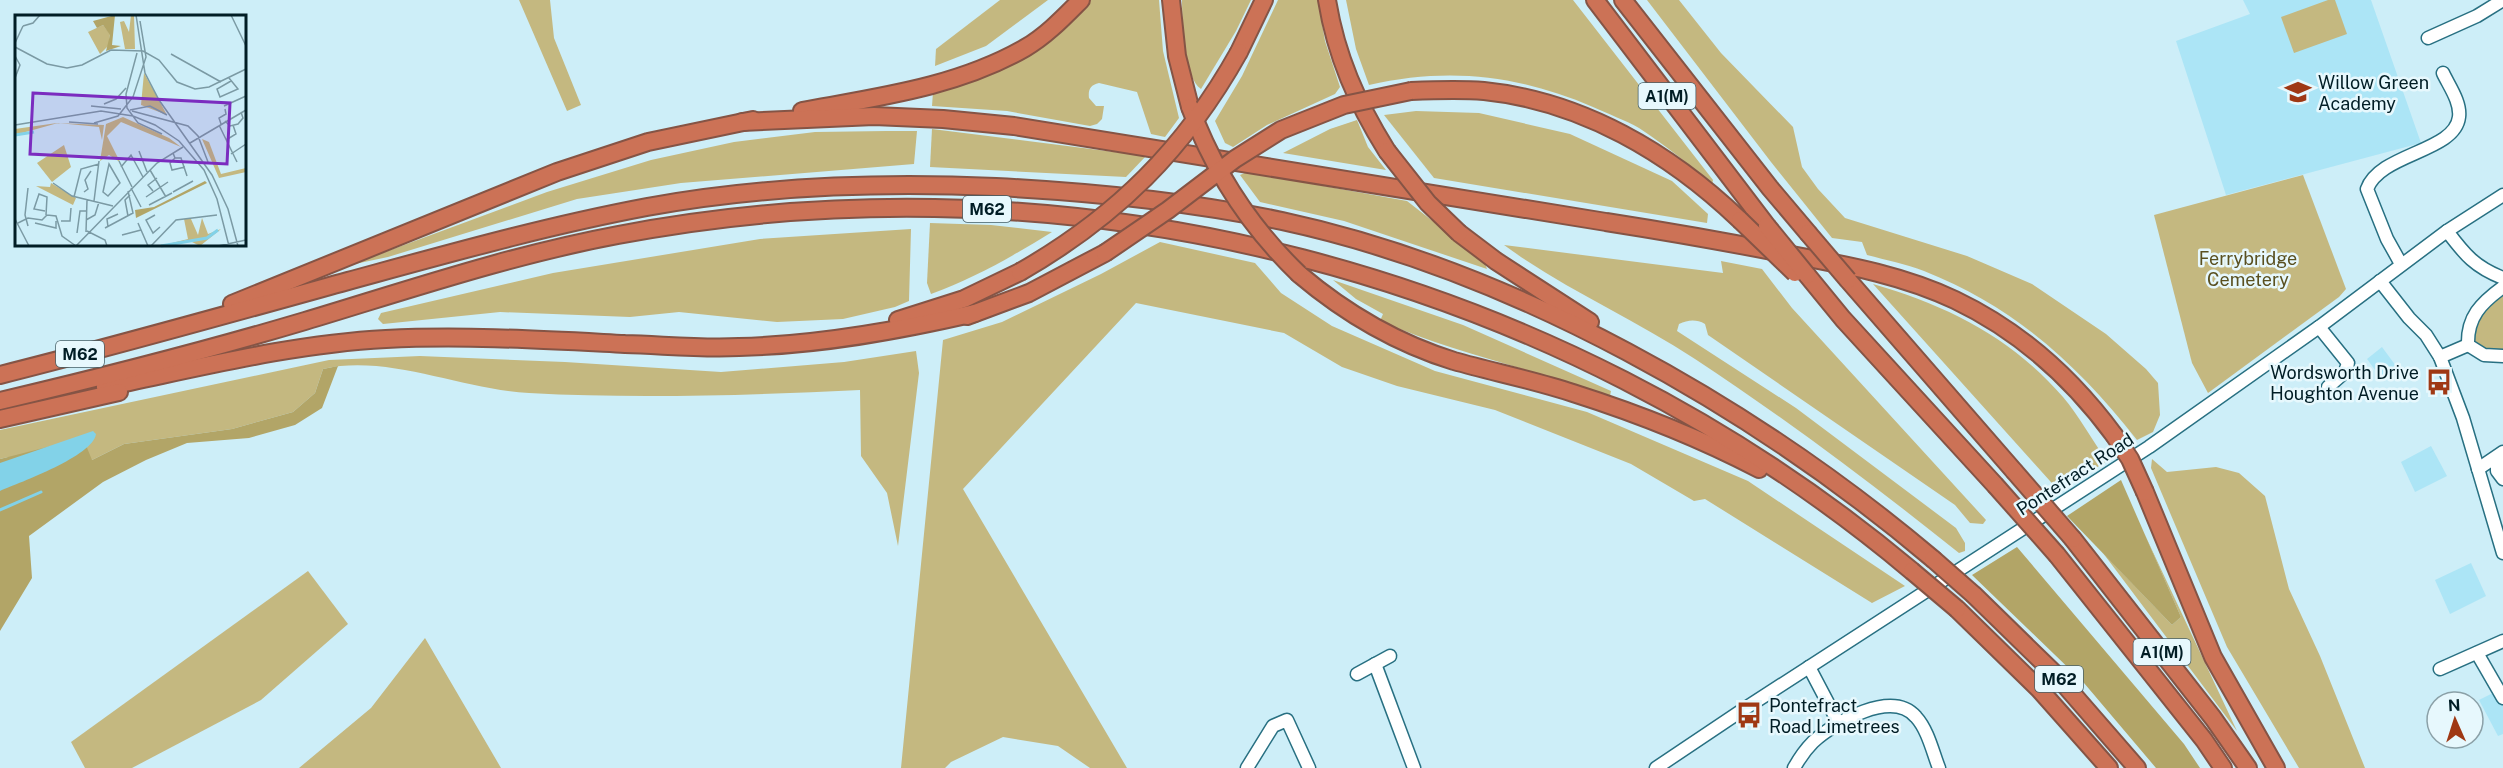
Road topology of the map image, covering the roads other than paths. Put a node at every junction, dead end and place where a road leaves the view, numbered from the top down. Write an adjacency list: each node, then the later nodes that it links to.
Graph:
1 (1080, 0): 10 (highway)
2 (1171, 0): 36 (highway, bridge)
3 (1264, 0): 22 (highway, bridge)
4 (1327, 0): 28 (highway, bridge)
5 (1595, 0): 14 (highway, A1(M), bridge)
6 (1623, 0): 56 (highway, A1(M), bridge)
7 (2503, 0): 8 (street)
8 (2428, 38)
9 (2443, 73): 13 (street)
10 (742, 122): 20 (highway); 57 (highway, bridge)
11 (2503, 195): 12 (street, Pontefract Road)
12 (2447, 231): 13 (street, Pontefract Road); 15 (street)
13 (2401, 264): 16 (street, Pontefract Road)
14 (1801, 274): 18 (highway, bridge); 55 (highway, A1(M), bridge)
15 (2503, 278)
16 (2380, 281): 19 (street, Pontefract Road); 24 (street)
17 (2503, 287): 23 (street)
18 (975, 313): 21 (highway); 22 (highway)
19 (2319, 327): 29 (street); 42 (street, Pontefract Road)
20 (159, 334): 27 (highway, M62); 28 (highway, M62)
21 (480, 340): 22 (highway); 26 (highway)
22 (790, 344)
23 (2468, 345): 24 (street); 25 (street)
24 (2440, 357): 34 (street)
25 (2503, 357)
26 (227, 363): 31 (highway); 32 (highway)
27 (0, 375)
28 (1683, 384): 54 (highway, M62, bridge)
29 (2328, 387)
30 (0, 401): 36 (highway, M62)
31 (0, 409)
32 (0, 419)
33 (2500, 454): 34 (street); 35 (street)
34 (2478, 469): 37 (street)
35 (2503, 479)
36 (1828, 506): 53 (highway, M62, bridge)
37 (2503, 553)
38 (2503, 640): 39 (street)
39 (2477, 653): 43 (street); 45 (street)
40 (1390, 656): 41 (street)
41 (1375, 664): 44 (street); 49 (street)
42 (1809, 667): 46 (street); 50 (street, Pontefract Road)
43 (2439, 669)
44 (1357, 674)
45 (2503, 698)
46 (1839, 724): 51 (street); 52 (street)
47 (1247, 768): 48 (street)
48 (1309, 768)
49 (1414, 768)
50 (1656, 768)
51 (1794, 768)
52 (1939, 768)
53 (2109, 768)
54 (2137, 768)
55 (2223, 768)
56 (2248, 768)
57 (2276, 768)

